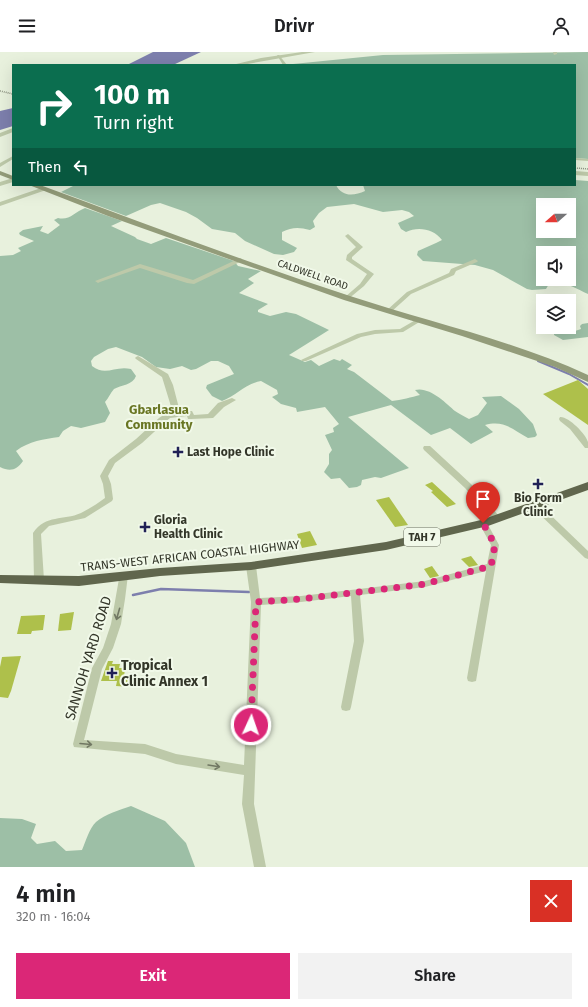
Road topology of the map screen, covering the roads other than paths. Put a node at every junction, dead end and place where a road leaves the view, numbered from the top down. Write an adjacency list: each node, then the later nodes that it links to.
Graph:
1 (313, 52): 2 (street)
2 (287, 54): 3 (street)
3 (278, 56): 4 (street); 5 (street)
4 (240, 64)
5 (284, 64)
6 (12, 130): 7 (street)
7 (0, 135)
8 (12, 158): 11 (street)
9 (576, 159): 10 (street)
10 (588, 160)
11 (0, 165)
12 (0, 173): 15 (main road)
13 (576, 173): 14 (street)
14 (588, 174)
15 (12, 179)
16 (12, 179): 17 (street)
17 (0, 184)
18 (36, 186): 19 (main road, CALDWELL ROAD)
19 (44, 189): 20 (street); 22 (main road, CALDWELL ROAD)
20 (0, 204)
21 (348, 236): 25 (street)
22 (240, 260): 24 (street); 25 (main road, CALDWELL ROAD)
23 (475, 261): 26 (street)
24 (98, 281)
25 (347, 298): 26 (main road, CALDWELL ROAD)
26 (389, 311): 27 (main road, CALDWELL ROAD)
27 (419, 320): 29 (street); 30 (main road, CALDWELL ROAD)
28 (138, 358): 32 (street)
29 (304, 360)
30 (588, 379)
31 (232, 400): 32 (street)
32 (178, 414): 45 (street)
33 (563, 419): 34 (street)
34 (588, 446)
35 (427, 448): 38 (street)
36 (588, 486): 37 (highway, TRANS-WEST AFRICAN COASTAL HIGHWAY / TAH 7)
37 (535, 505): 38 (highway, TRANS-WEST AFRICAN COASTAL HIGHWAY / TAH 7); 40 (street)
38 (496, 518): 39 (highway, TRANS-WEST AFRICAN COASTAL HIGHWAY / TAH 7)
39 (483, 523): 41 (highway, TRANS-WEST AFRICAN COASTAL HIGHWAY / TAH 7); 42 (street)
40 (588, 556)
41 (250, 566): 43 (highway, TRANS-WEST AFRICAN COASTAL HIGHWAY / TAH 7); 47 (street)
42 (491, 566): 46 (street); 48 (street)
43 (123, 576): 45 (highway, TRANS-WEST AFRICAN COASTAL HIGHWAY / TAH 7); 50 (street, SANNOH YARD ROAD, one-way to 50)
44 (0, 579): 45 (highway, TRANS-WEST AFRICAN COASTAL HIGHWAY / TAH 7)
45 (39, 580)
46 (355, 592): 47 (street); 49 (street)
47 (256, 602): 50 (street)
48 (472, 678)
49 (346, 707)
50 (249, 772): 51 (street)
51 (260, 867)

